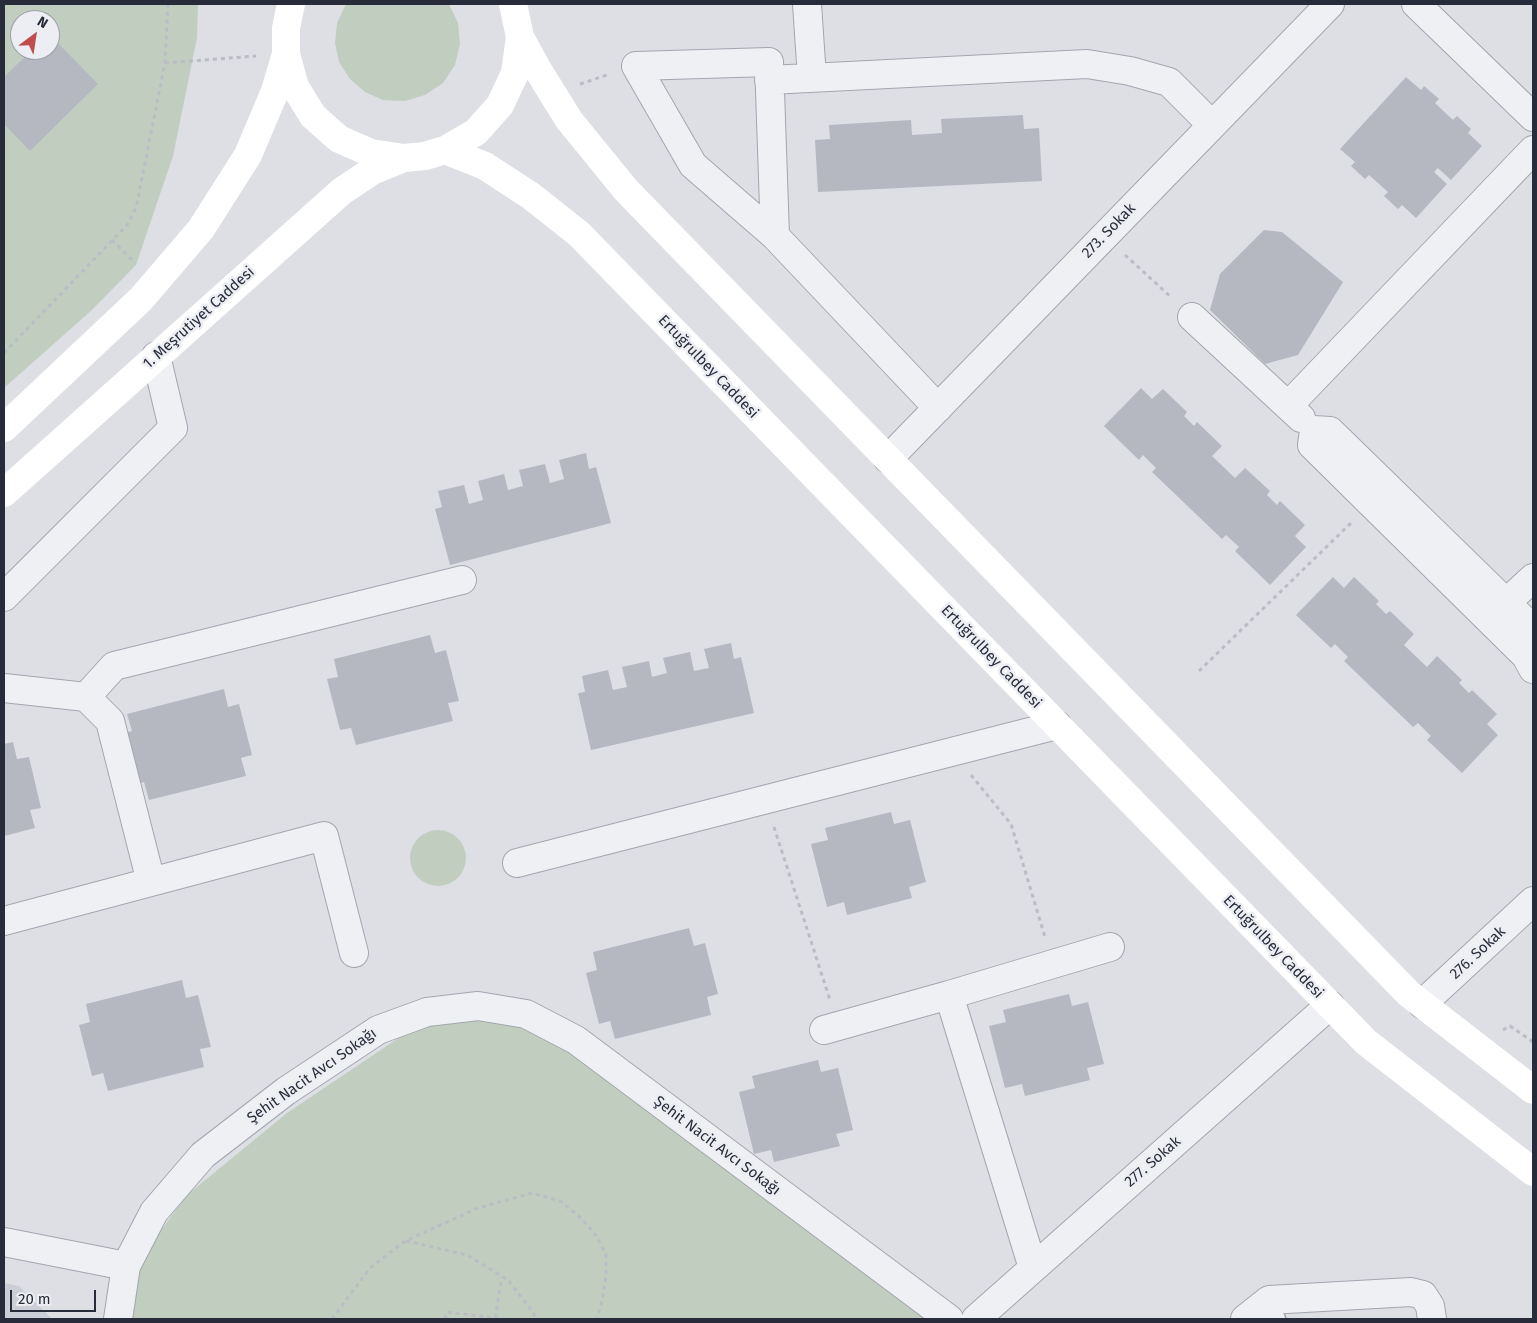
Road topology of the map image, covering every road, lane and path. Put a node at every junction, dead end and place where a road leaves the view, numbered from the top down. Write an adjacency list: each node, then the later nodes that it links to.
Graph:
1 (168, 4): 9 (path)
2 (291, 4): 8 (main road)
3 (513, 4): 7 (main road)
4 (807, 4): 11 (street)
5 (1330, 4): 15 (street, 273. Sokak)
6 (1416, 4): 14 (street)
7 (520, 37): 13 (main road); 16 (main road)
8 (286, 54): 9 (path); 18 (main road); 26 (main road)
9 (165, 63): 22 (path)
10 (636, 66): 12 (street); 13 (path); 19 (street)
11 (812, 78): 12 (street); 15 (street)
12 (769, 80): 19 (street)
13 (552, 93): 28 (main road)
14 (1533, 117)
15 (1212, 125): 20 (street, 273. Sokak)
16 (445, 150): 18 (main road); 40 (main road, Ertuğrulbey Caddesi)
17 (1533, 150): 24 (street)
18 (404, 158): 23 (main road, 1. Meşrutiyet Caddesi)
19 (775, 236): 25 (street)
20 (1105, 236): 21 (path); 25 (street, 273. Sokak)
21 (1192, 317): 24 (street)
22 (4, 353)
23 (156, 356): 29 (main road, 1. Meşrutiyet Caddesi); 33 (street)
24 (1288, 406): 27 (street)
25 (938, 408): 28 (street, 273. Sokak)
26 (4, 428)
27 (1314, 430): 30 (street); 34 (street)
28 (888, 459): 51 (main road)
29 (4, 493)
30 (1372, 504): 34 (street); 37 (path)
31 (1533, 578): 34 (street)
32 (462, 580): 39 (street)
33 (4, 598)
34 (1497, 611): 35 (street); 36 (street)
35 (1533, 629)
36 (1533, 669)
37 (1199, 671)
38 (4, 688): 39 (street)
39 (86, 697): 44 (street)
40 (1057, 725): 41 (street); 52 (main road, Ertuğrulbey Caddesi)
41 (952, 752): 42 (street); 49 (path)
42 (765, 800): 43 (street); 53 (path)
43 (517, 863)
44 (151, 882): 46 (street); 48 (street)
45 (1533, 901): 51 (street, 276. Sokak)
46 (4, 921)
47 (1110, 947): 49 (street)
48 (354, 952)
49 (1053, 964): 50 (street)
50 (949, 995): 53 (street); 59 (street)
51 (1422, 1004): 54 (main road)
52 (1330, 1005): 55 (main road, Ertuğrulbey Caddesi); 59 (street, 277. Sokak)
53 (831, 1028)
54 (1533, 1090)
55 (1533, 1172)
56 (405, 1241): 60 (path); 64 (path); 68 (path)
57 (4, 1242): 58 (street)
58 (126, 1266): 63 (street, Şehit Nacit Avcı Sokağı); 69 (street, Şehit Nacit Avcı Sokağı)
59 (1033, 1268): 70 (street, 277. Sokak)
60 (502, 1277): 62 (path); 67 (path)
61 (1273, 1309): 71 (street); 72 (street)
62 (495, 1318): 65 (path); 66 (path)
63 (118, 1319)
64 (332, 1319)
65 (446, 1319)
66 (505, 1319)
67 (536, 1319)
68 (596, 1319)
69 (948, 1319)
70 (976, 1319)
71 (1245, 1319)
72 (1432, 1319)

